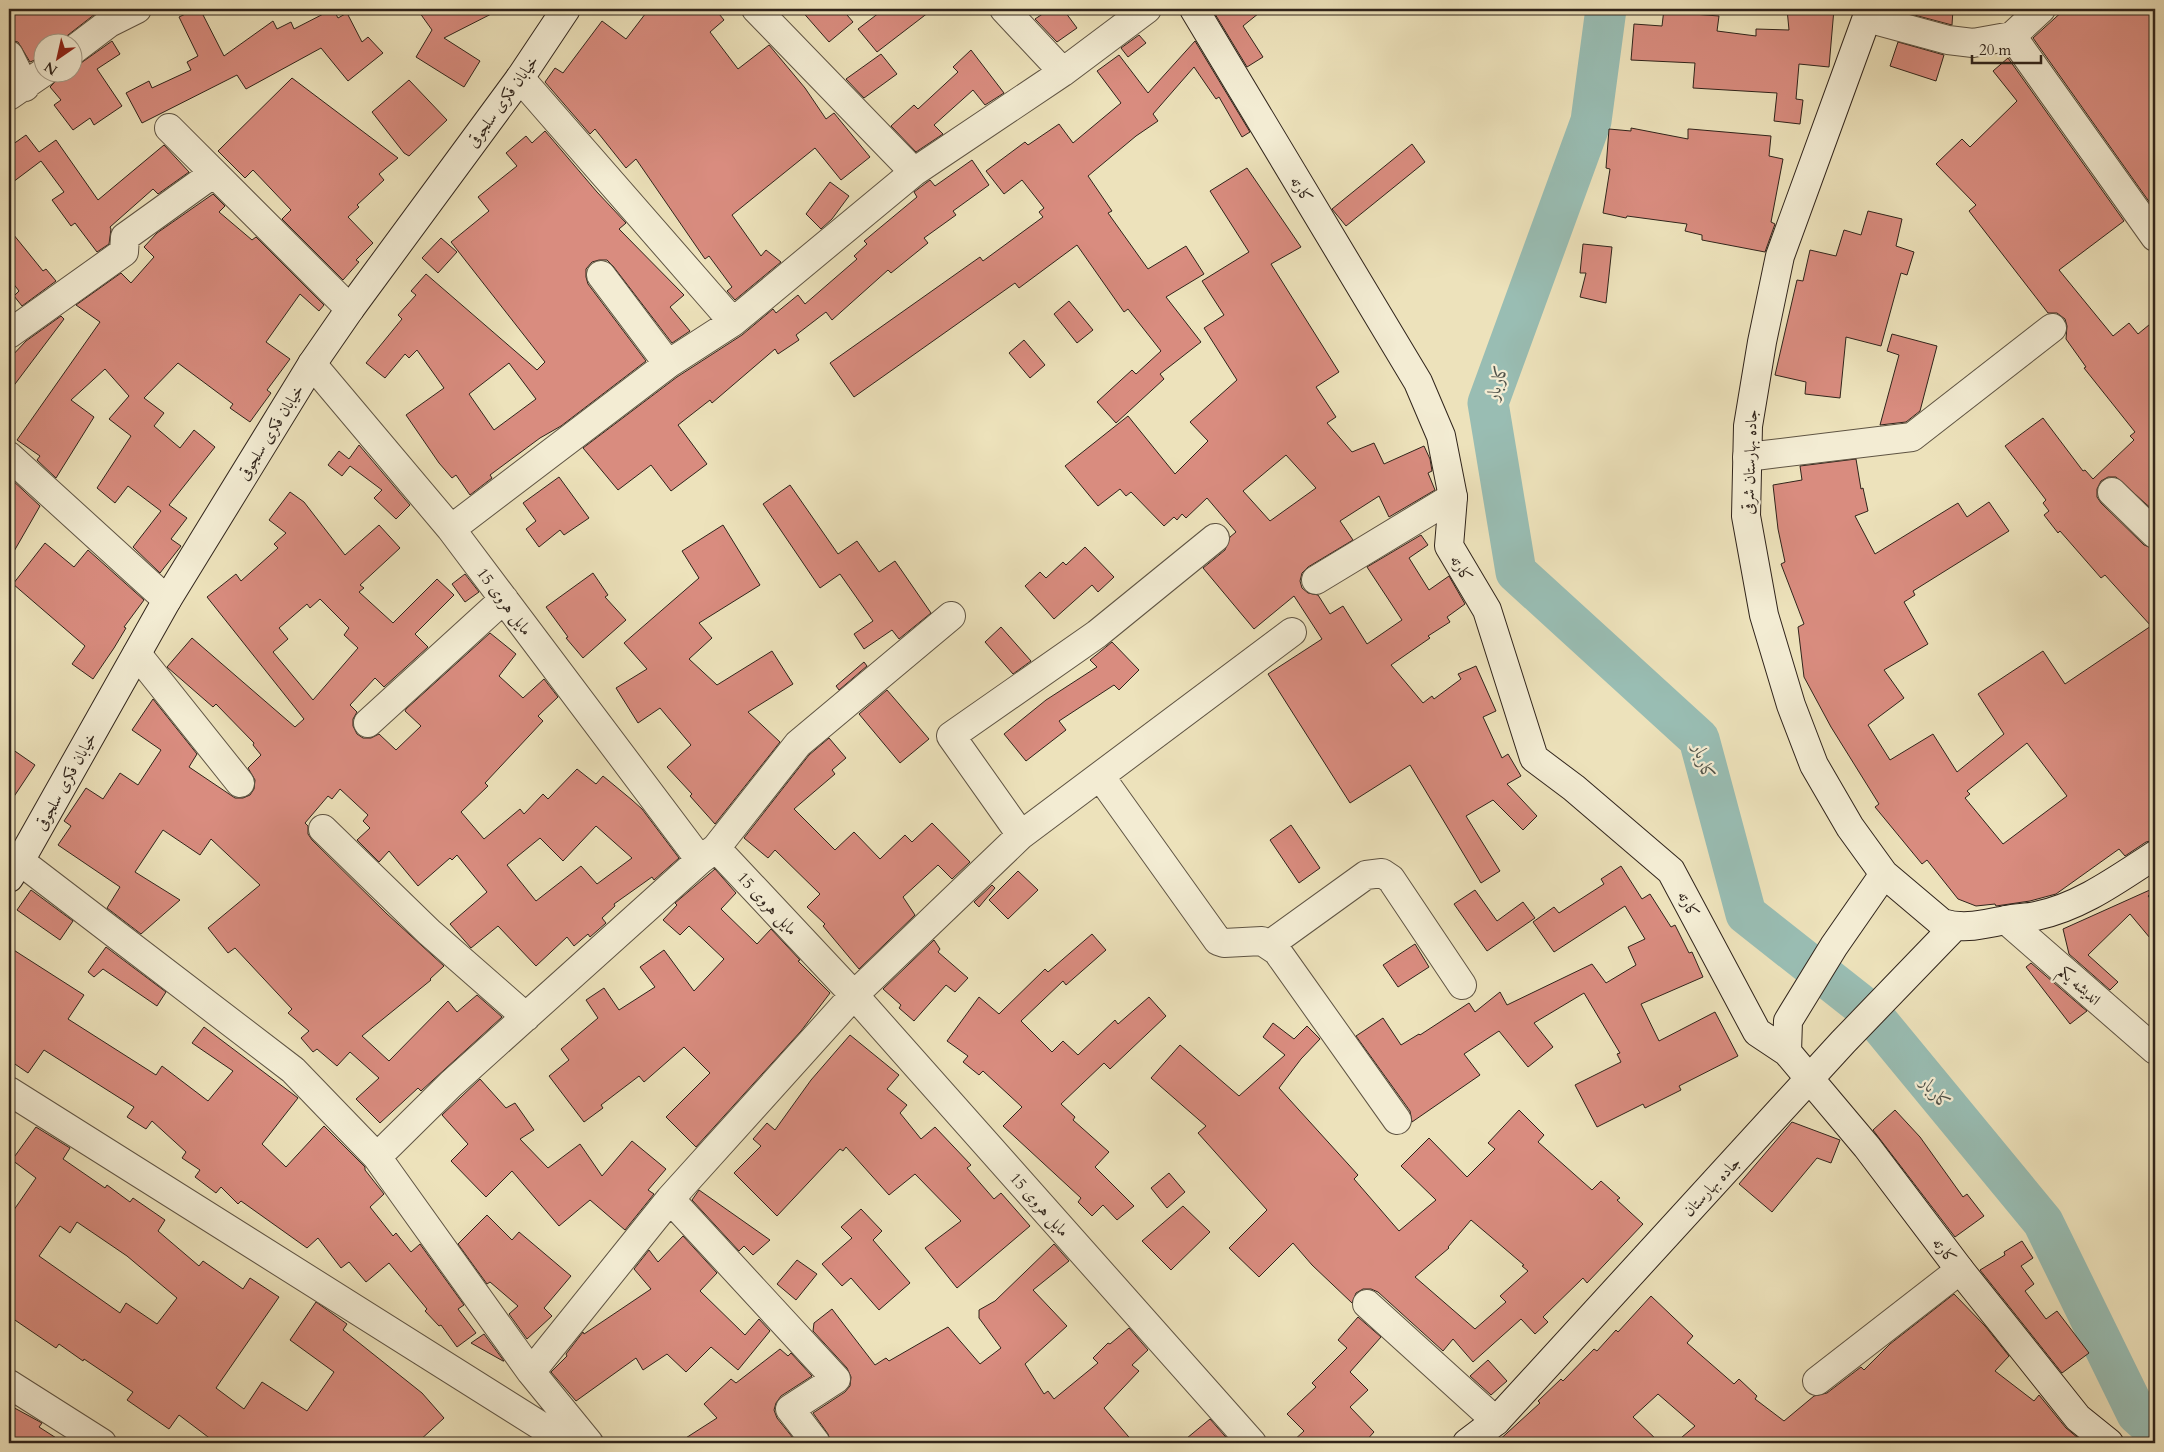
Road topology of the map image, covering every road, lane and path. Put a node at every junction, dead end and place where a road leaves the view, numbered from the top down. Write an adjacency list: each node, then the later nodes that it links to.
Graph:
1 (137, 9): 9 (street)
2 (566, 9): 14 (street, خیابان فکری سلجوقی)
3 (756, 9): 17 (street)
4 (1004, 9): 13 (street)
5 (1147, 9): 13 (street)
6 (1194, 9): 30 (street, کارته)
7 (2041, 9): 10 (street)
8 (1869, 13): 10 (street); 28 (street, جاده بهارستان شرقی)
9 (106, 16): 11 (street)
10 (2012, 36): 19 (street)
11 (82, 41)
12 (9, 56): 15 (street)
13 (1063, 72): 17 (street)
14 (520, 78): 21 (street, خیابان فکری سلجوقی); 22 (street)
15 (26, 85)
16 (169, 128): 18 (street)
17 (914, 172): 22 (street)
18 (214, 173): 21 (street); 24 (street)
19 (2155, 236)
20 (600, 275): 26 (street)
21 (350, 309): 25 (street, خیابان فکری سلجوقی)
22 (733, 322): 26 (street)
23 (2052, 328): 28 (street)
24 (9, 334)
25 (312, 364): 31 (street, مایل هروی 15); 36 (street, خیابان فکری سلجوقی)
26 (668, 364): 31 (street)
27 (9, 456): 36 (street)
28 (1747, 456): 48 (street, جاده بهارستان شرقی)
29 (2112, 492): 32 (street)
30 (1453, 497): 34 (street); 56 (street, کارته)
31 (451, 529): 35 (street, مایل هروی 15)
32 (2155, 534)
33 (1215, 538): 44 (street)
34 (1316, 580)
35 (504, 599): 40 (street); 45 (street, مایل هروی 15)
36 (167, 600): 39 (street, خیابان فکری سلجوقی)
37 (951, 616): 45 (street)
38 (1292, 632): 41 (street)
39 (137, 654): 42 (street); 47 (street, خیابان فکری سلجوقی)
40 (368, 723)
41 (1100, 776): 44 (street); 51 (street)
42 (240, 783)
43 (323, 829): 54 (street)
44 (1021, 836): 53 (street)
45 (708, 854): 53 (street, مایل هروی 15); 54 (street)
46 (2155, 855): 49 (street)
47 (13, 864): 60 (street)
48 (1884, 874): 50 (street, جاده بهارستان شرقی); 56 (street)
49 (2006, 920): 50 (street); 55 (street, اندیشه یکم)
50 (1954, 927): 57 (street, جاده بهارستان)
51 (1269, 945): 52 (street); 59 (street)
52 (1462, 985)
53 (854, 995): 61 (street); 72 (street, مایل هروی 15)
54 (526, 1018): 60 (street)
55 (2155, 1050)
56 (1786, 1052): 57 (street, کارته)
57 (1810, 1079): 62 (street, کارته); 67 (street, جاده بهارستان)
58 (9, 1092): 69 (street)
59 (1398, 1120)
60 (377, 1157): 64 (street)
61 (670, 1199): 64 (street); 71 (street)
62 (1960, 1270): 65 (street); 74 (street, کارته)
63 (1367, 1304): 67 (street)
64 (530, 1372): 70 (street)
65 (1817, 1381)
66 (9, 1384): 68 (street)
67 (1496, 1421): 73 (street, جاده بهارستان)
68 (102, 1443)
69 (568, 1443)
70 (588, 1443)
71 (816, 1443)
72 (1252, 1443)
73 (1467, 1443)
74 (2109, 1443)

